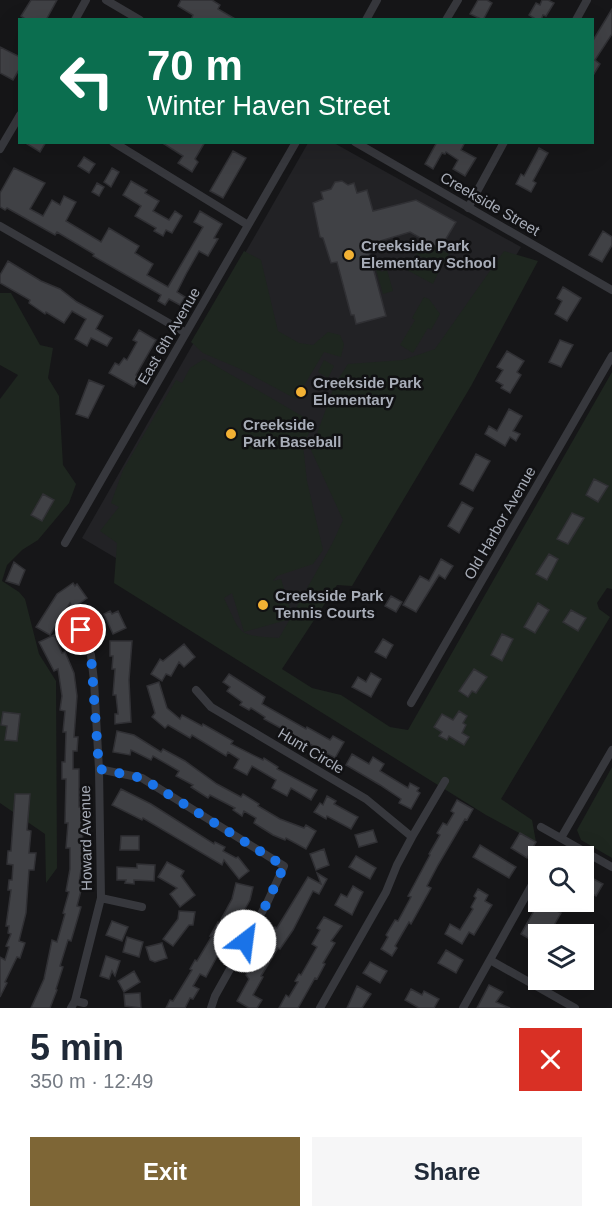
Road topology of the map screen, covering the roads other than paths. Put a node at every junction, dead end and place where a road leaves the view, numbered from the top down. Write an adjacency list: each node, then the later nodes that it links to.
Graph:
1 (86, 0): 6 (street)
2 (106, 0): 7 (street)
3 (377, 0): 8 (street)
4 (458, 0): 9 (street)
5 (587, 0): 10 (street)
6 (76, 18)
7 (137, 18)
8 (367, 18)
9 (447, 18)
10 (577, 18)
11 (18, 118): 16 (street)
12 (116, 144): 18 (street)
13 (295, 144): 18 (street, East 6th Avenue)
14 (358, 144): 17 (street, Creekside Street)
15 (502, 145): 17 (street)
16 (0, 148)
17 (468, 208): 20 (street, Creekside Street)
18 (248, 225): 21 (street, East 6th Avenue)
19 (0, 226): 21 (street)
20 (612, 290)
21 (186, 333): 23 (street, East 6th Avenue)
22 (612, 356): 26 (street, Old Harbor Avenue)
23 (65, 543)
24 (81, 630): 28 (street, Howard Avenue)
25 (196, 690): 31 (street, Hunt Circle)
26 (411, 703)
27 (612, 750): 32 (street)
28 (99, 769): 35 (street, Howard Avenue); 40 (street)
29 (445, 781): 31 (street)
30 (541, 827): 32 (street)
31 (412, 837): 41 (street)
32 (561, 838): 33 (street)
33 (612, 867)
34 (528, 892): 37 (street)
35 (101, 898): 36 (street); 39 (street, Howard Avenue)
36 (142, 907)
37 (490, 960): 42 (street); 43 (street)
38 (84, 1003): 39 (street)
39 (73, 1004)
40 (211, 1008)
41 (320, 1008)
42 (463, 1008)
43 (575, 1008)

